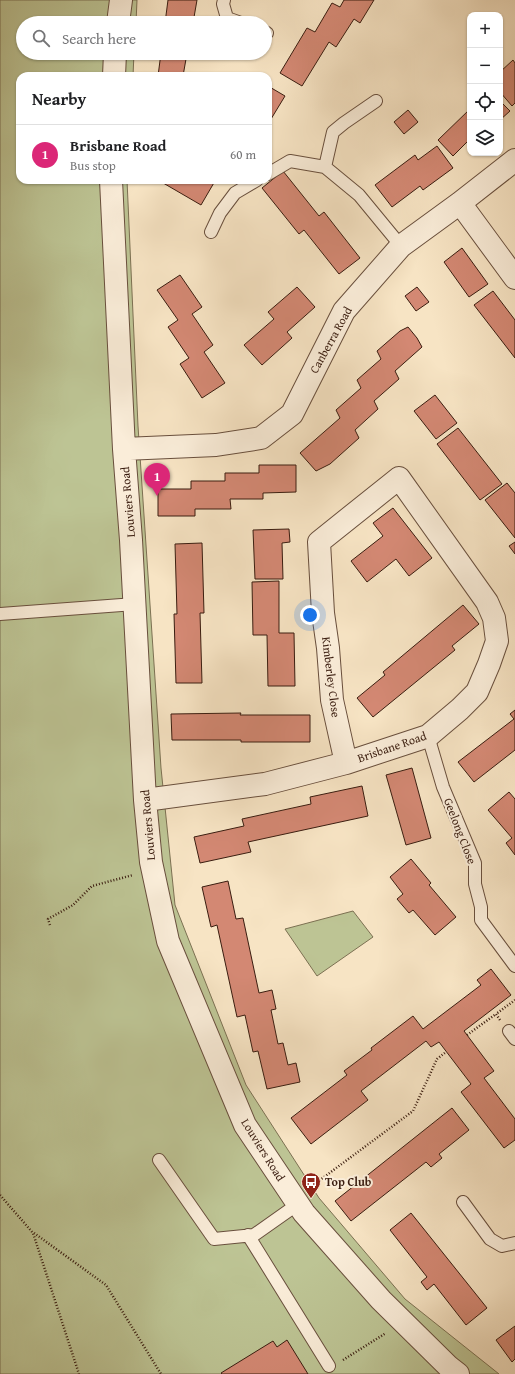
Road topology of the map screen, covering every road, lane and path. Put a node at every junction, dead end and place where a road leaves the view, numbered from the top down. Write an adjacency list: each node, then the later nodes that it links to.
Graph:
1 (121, 0): 3 (street)
2 (224, 0): 4 (lane)
3 (119, 16)
4 (227, 16)
5 (115, 60): 6 (street)
6 (114, 72)
7 (376, 101): 9 (lane)
8 (515, 160): 13 (street, Canberra Road)
9 (325, 167): 10 (lane); 15 (lane)
10 (272, 172)
11 (111, 184): 17 (street, Louviers Road)
12 (250, 184): 14 (lane)
13 (460, 203): 15 (street, Canberra Road); 16 (street)
14 (211, 232)
15 (400, 246): 17 (street, Canberra Road)
16 (515, 278)
17 (124, 449): 19 (street, Louviers Road)
18 (319, 542): 21 (street, Brisbane Road); 22 (street, Kimberley Close)
19 (134, 604): 20 (lane); 23 (street, Louviers Road)
20 (0, 614)
21 (428, 736): 22 (street, Brisbane Road); 26 (lane, Geelong Close)
22 (346, 763): 23 (street, Brisbane Road)
23 (145, 800): 24 (street, Louviers Road)
24 (152, 870): 25 (path); 32 (street, Louviers Road)
25 (50, 925)
26 (515, 966)
27 (496, 1014): 28 (path)
28 (467, 1035)
29 (446, 1052): 32 (path)
30 (159, 1160): 35 (lane)
31 (0, 1195): 34 (path)
32 (296, 1201): 35 (lane); 37 (street, Louviers Road)
33 (463, 1202): 36 (lane)
34 (33, 1233): 39 (path); 40 (path)
35 (248, 1235): 38 (lane)
36 (515, 1243)
37 (403, 1322): 38 (path); 41 (street, Louviers Road)
38 (329, 1366)
39 (79, 1374)
40 (161, 1374)
41 (458, 1374)

